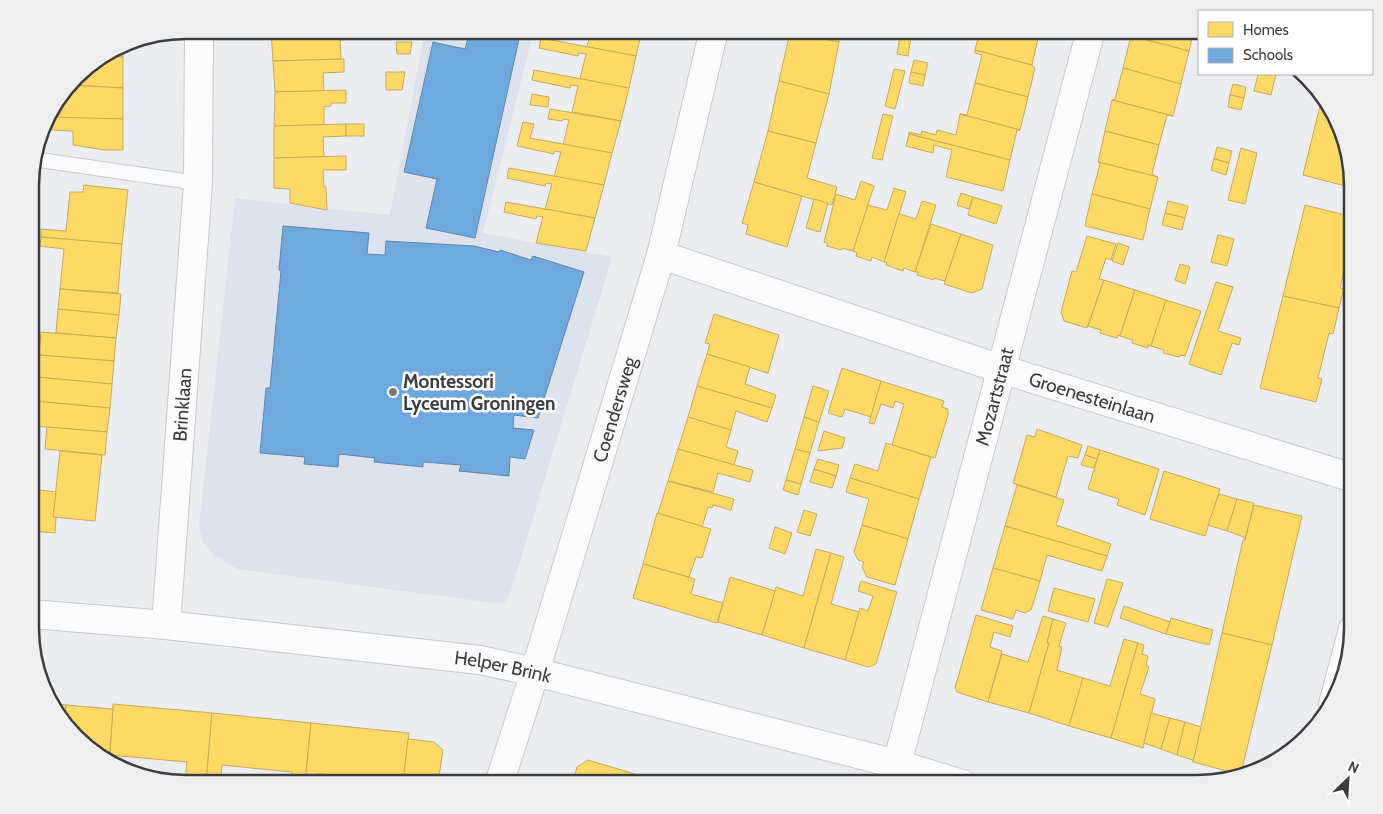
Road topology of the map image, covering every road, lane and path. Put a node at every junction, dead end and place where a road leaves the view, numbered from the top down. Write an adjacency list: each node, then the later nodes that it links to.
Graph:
1 (199, 39): 5 (street, Brinklaan)
2 (712, 39): 6 (street, Coendersweg)
3 (1089, 39): 7 (street, Mozartstraat)
4 (41, 160): 5 (lane)
5 (198, 183): 10 (street, Brinklaan)
6 (662, 256): 7 (street, Groenesteinlaan); 11 (street, Coendersweg)
7 (1001, 369): 8 (street, Groenesteinlaan); 12 (street, Mozartstraat)
8 (1344, 475)
9 (39, 615): 10 (street, Helper Brink)
10 (166, 626): 11 (street, Helper Brink)
11 (536, 672): 12 (street, Helper Brink); 13 (street, Coendersweg)
12 (897, 764): 14 (street, Helper Brink)
13 (502, 775)
14 (933, 775)

